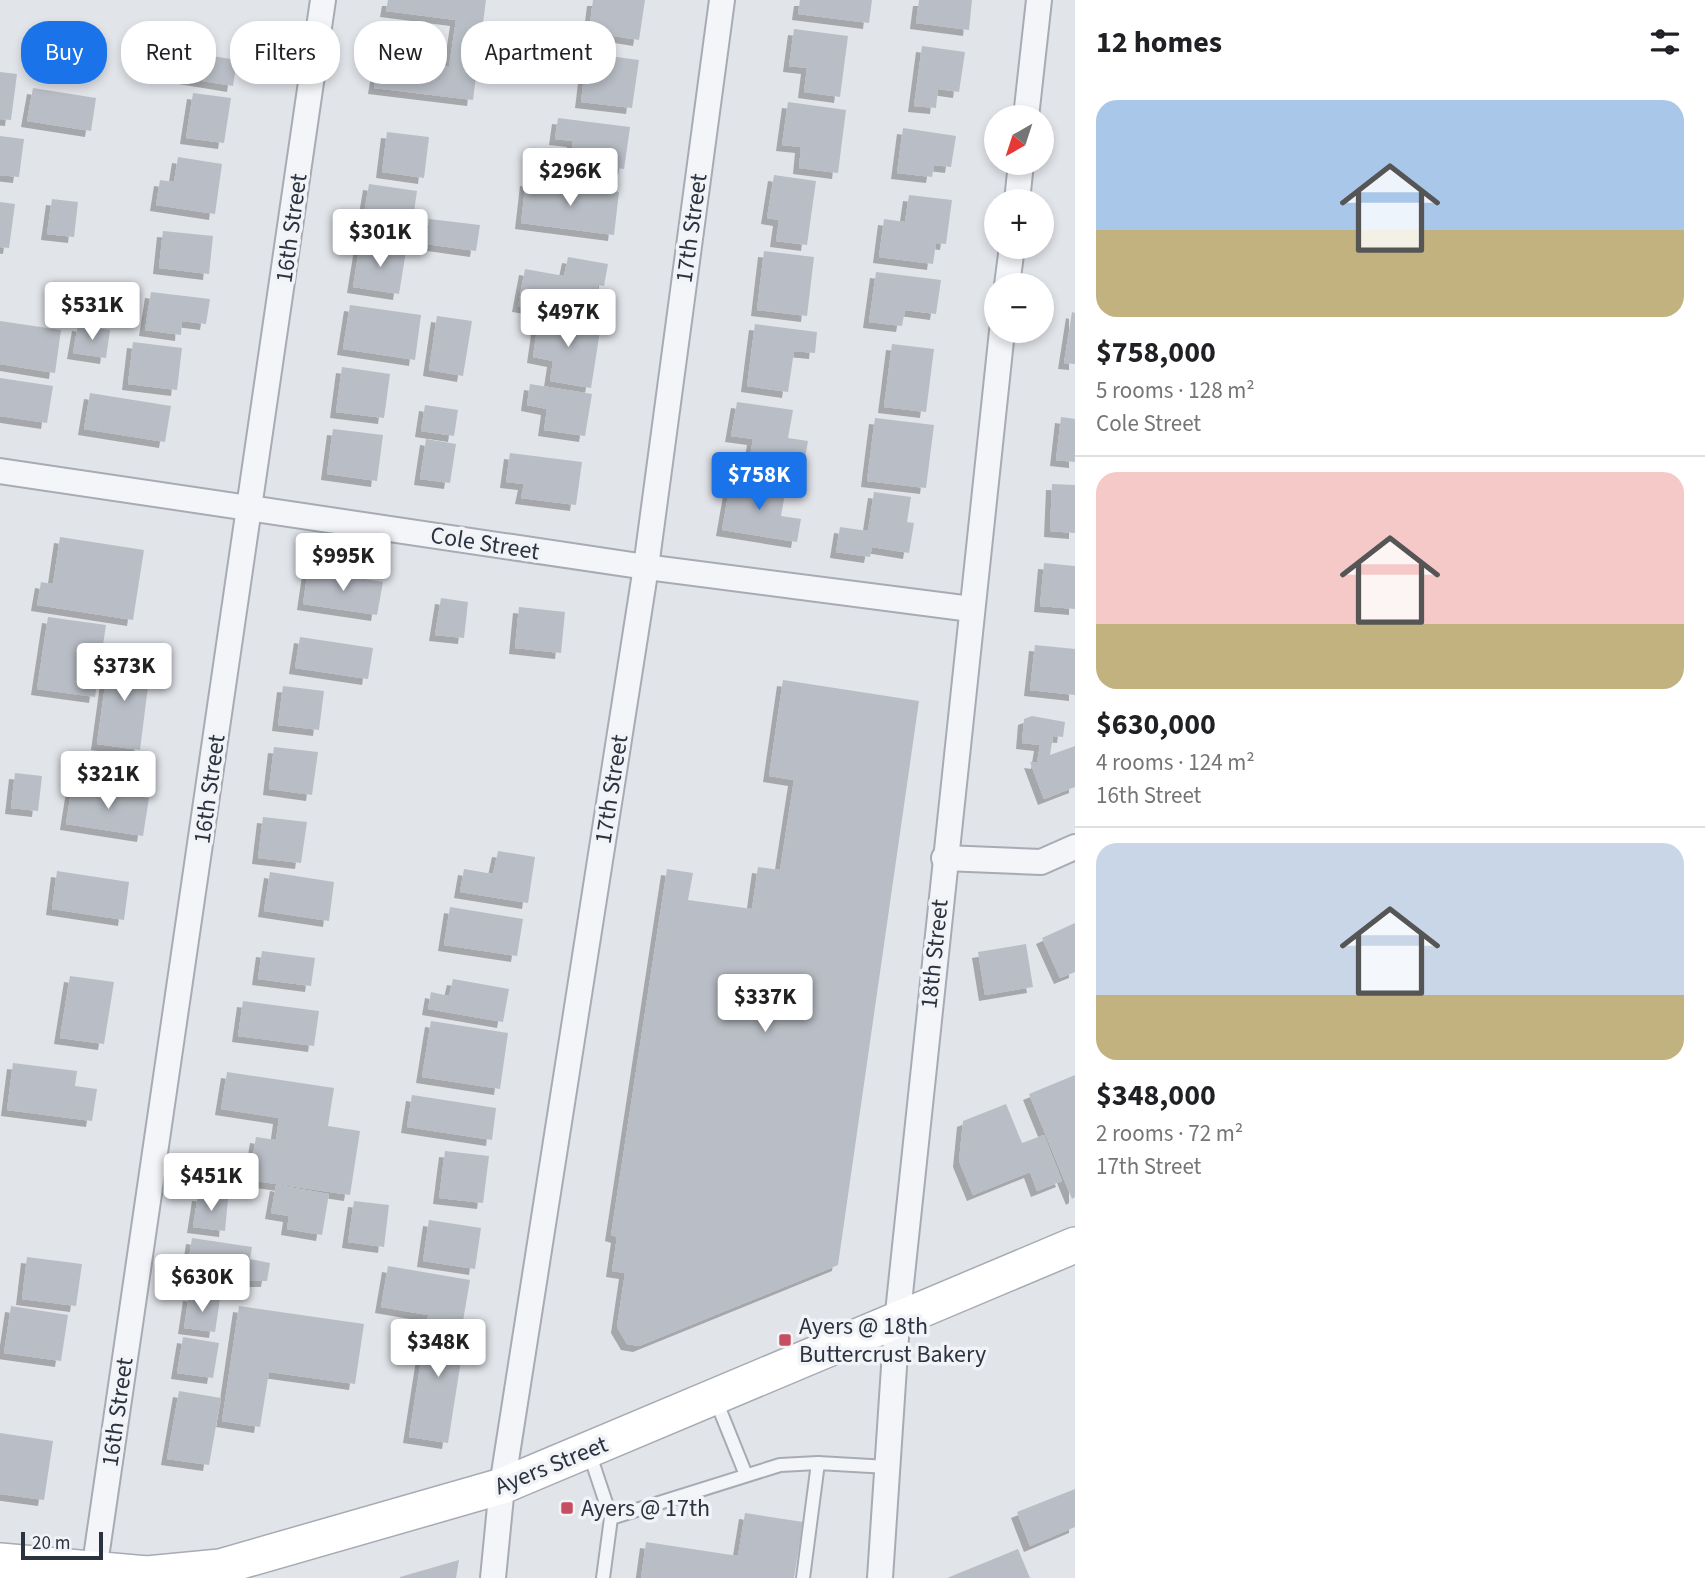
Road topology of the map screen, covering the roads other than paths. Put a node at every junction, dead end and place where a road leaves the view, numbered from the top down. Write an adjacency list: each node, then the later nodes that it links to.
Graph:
1 (323, 0): 7 (street, 16th Street)
2 (722, 0): 8 (street, 17th Street)
3 (1039, 0): 4 (street)
4 (1027, 105)
5 (1001, 343): 9 (street, 18th Street)
6 (0, 471): 7 (street, Cole Street)
7 (251, 508): 8 (street, Cole Street); 22 (street, 16th Street)
8 (646, 567): 9 (street, Cole Street); 19 (street, 17th Street)
9 (971, 609): 11 (street, 18th Street)
10 (1075, 847): 11 (street)
11 (944, 858): 13 (street, 18th Street)
12 (1075, 1245): 13 (main road, Ayers Street)
13 (897, 1322): 14 (main road, Ayers Street); 17 (street, 18th Street)
14 (715, 1397): 15 (main road, Ayers Street); 18 (lane)
15 (589, 1451): 19 (main road, Ayers Street); 20 (lane)
16 (818, 1463): 17 (lane); 18 (lane); 25 (lane)
17 (888, 1467): 26 (street, 18th Street)
18 (746, 1475): 20 (lane)
19 (502, 1486): 22 (main road, Ayers Street); 23 (street, 17th Street)
20 (611, 1518): 24 (lane)
21 (0, 1561): 22 (main road, Ayers Street)
22 (94, 1574)
23 (494, 1578)
24 (603, 1578)
25 (803, 1578)
26 (880, 1578)

